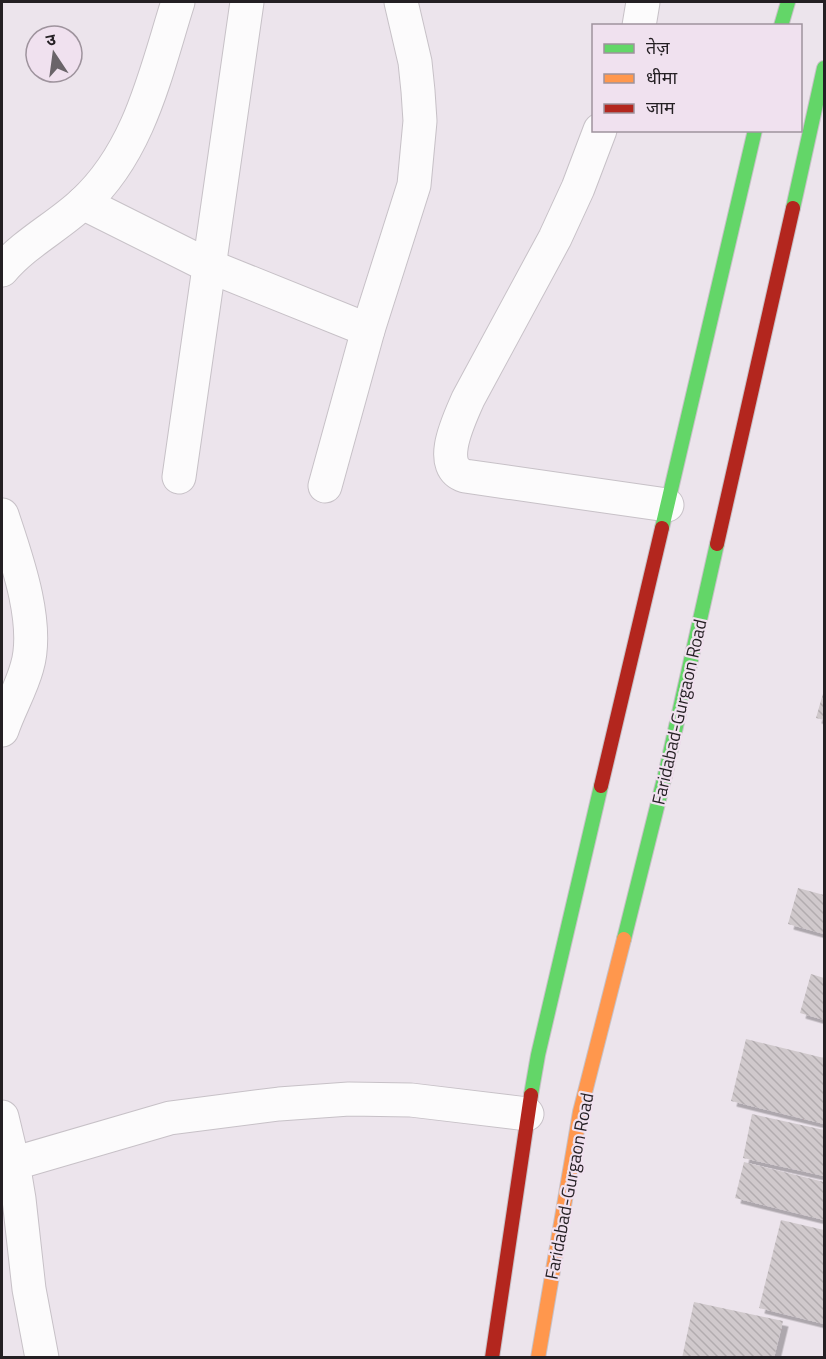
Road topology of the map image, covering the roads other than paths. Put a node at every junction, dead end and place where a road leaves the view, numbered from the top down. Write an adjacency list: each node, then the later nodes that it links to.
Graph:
1 (177, 2): 11 (street)
2 (247, 2): 12 (street)
3 (401, 2): 14 (street)
4 (643, 2): 6 (street)
5 (788, 2): 7 (main road)
6 (639, 24)
7 (782, 24)
8 (825, 68): 25 (main road, Faridabad-Gurgaon Road)
9 (599, 132): 17 (street)
10 (755, 132): 17 (main road)
11 (83, 203): 12 (street); 13 (street)
12 (209, 266): 14 (street); 15 (street)
13 (2, 270)
14 (368, 330): 16 (street)
15 (179, 477)
16 (325, 486)
17 (667, 505): 20 (main road)
18 (2, 515): 19 (street)
19 (2, 730)
20 (527, 1114): 22 (street); 24 (main road)
21 (2, 1116): 22 (street)
22 (7, 1165): 23 (street)
23 (42, 1358)
24 (492, 1358)
25 (538, 1358)

